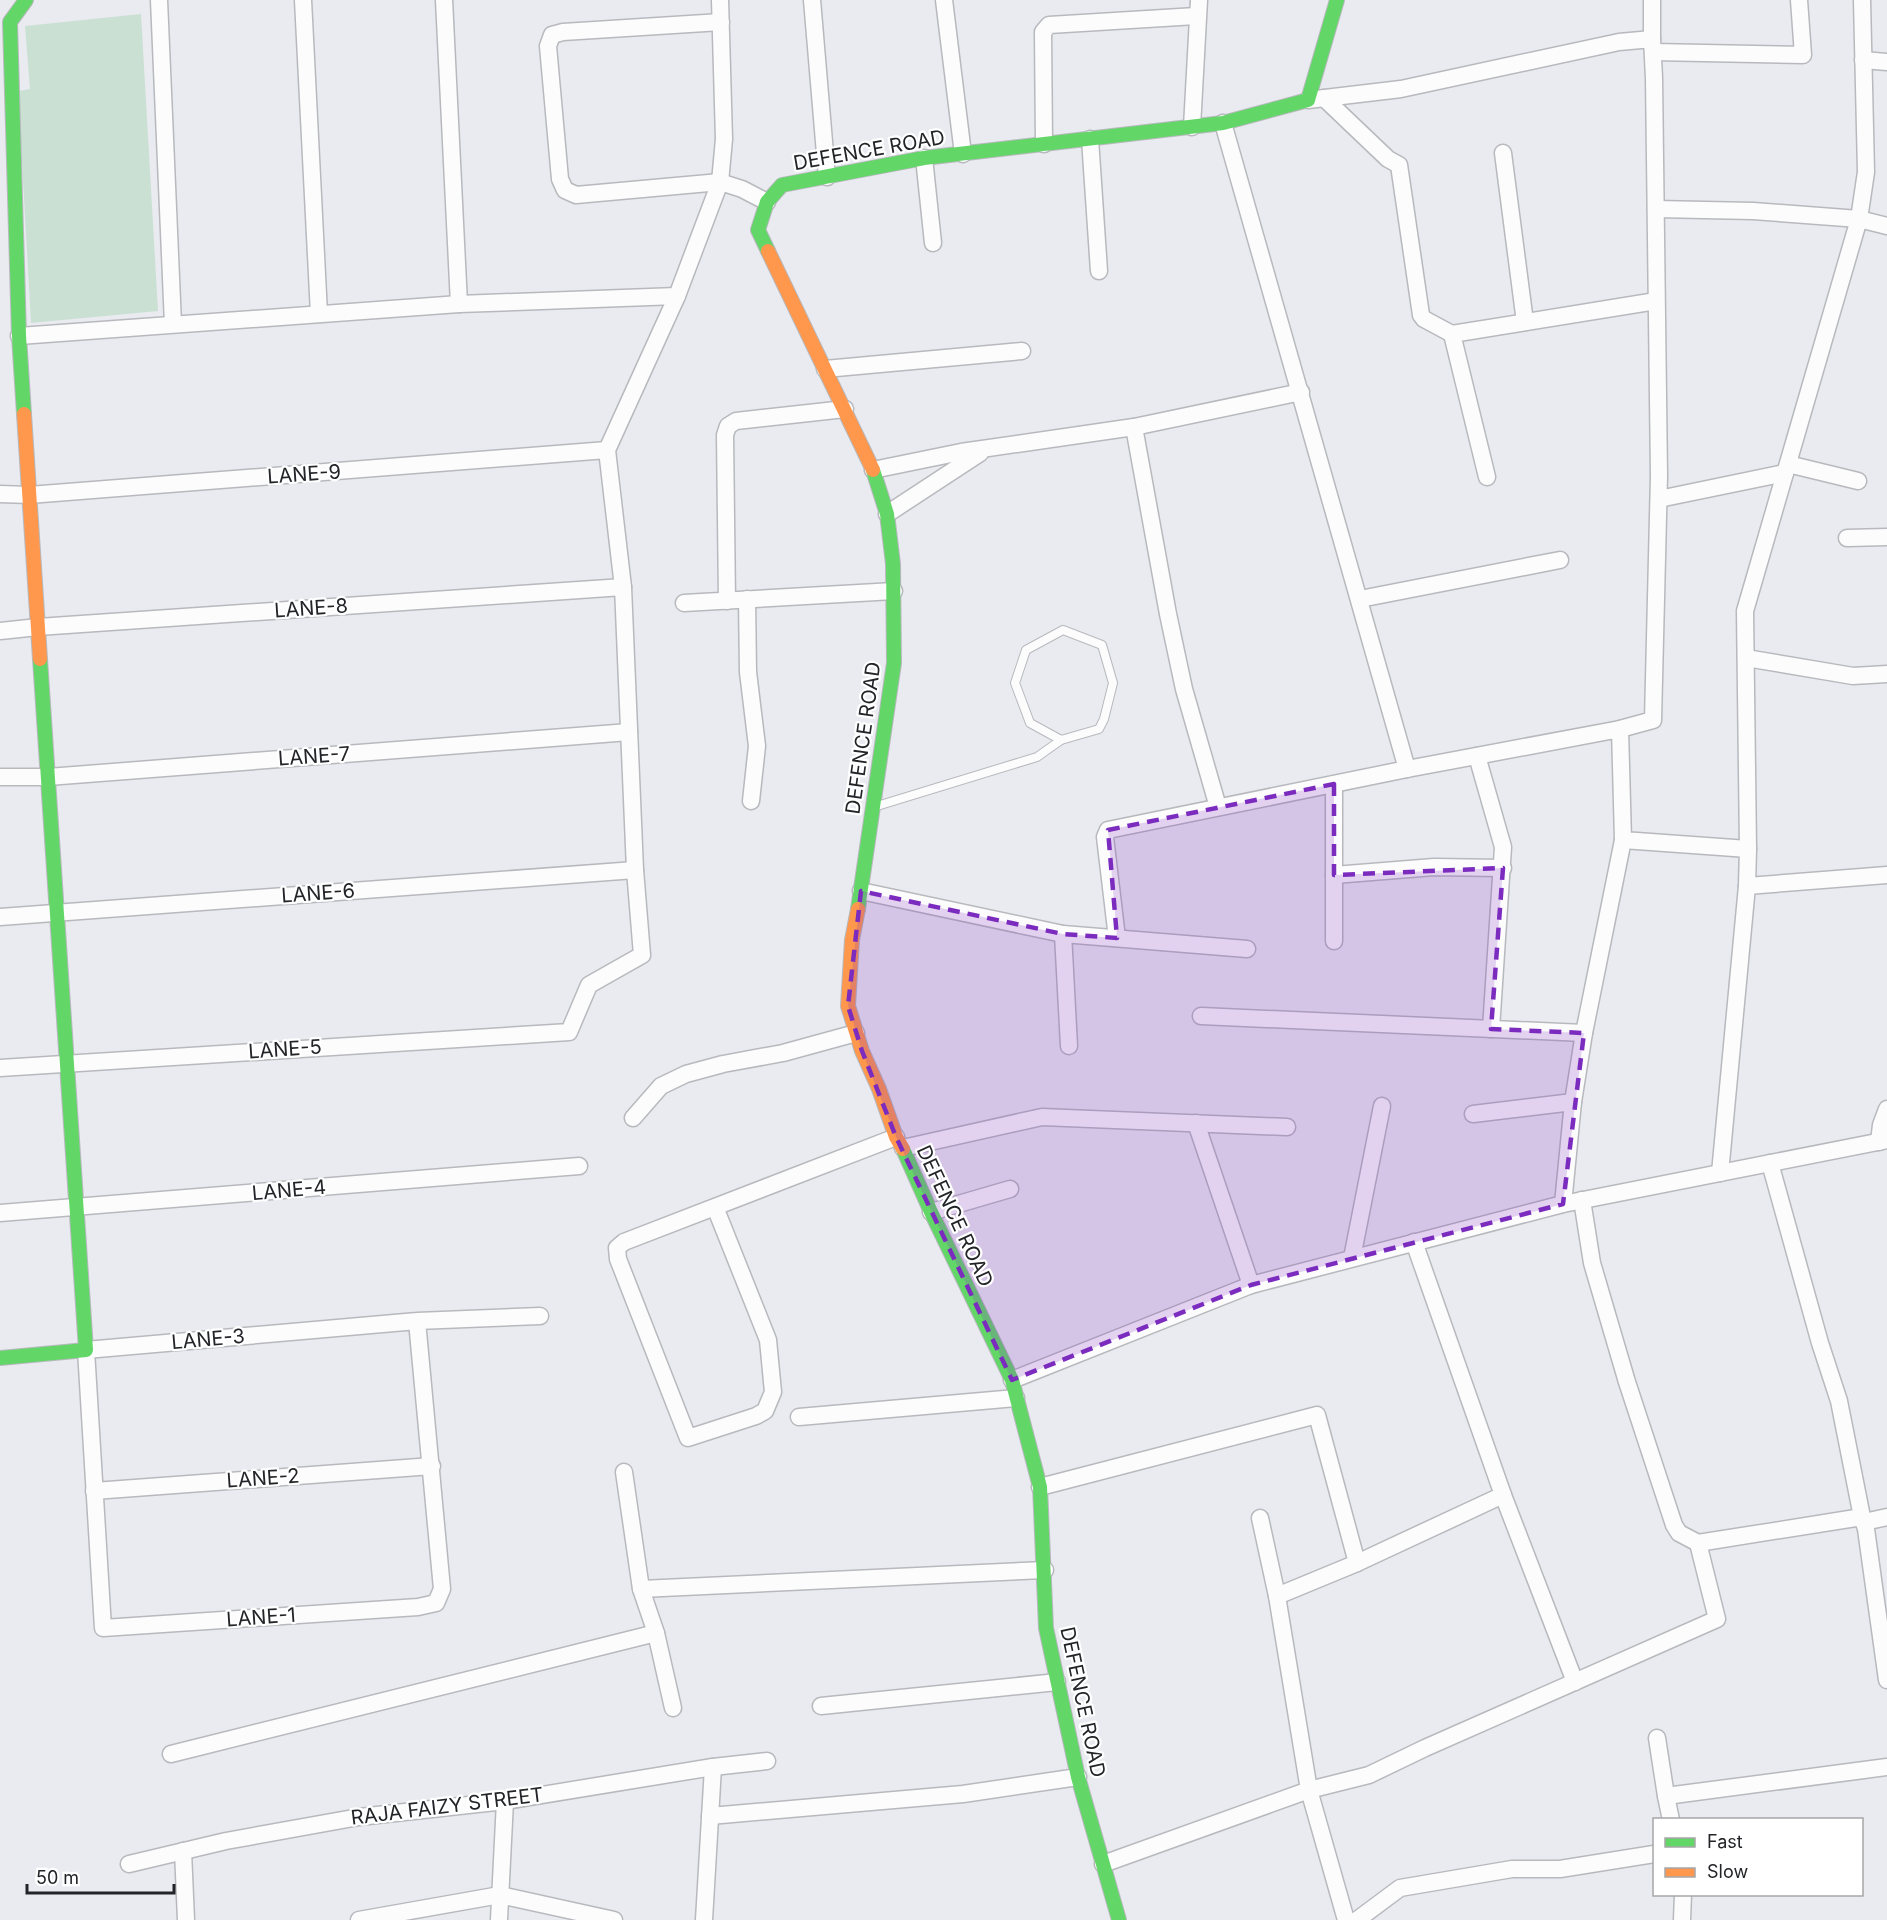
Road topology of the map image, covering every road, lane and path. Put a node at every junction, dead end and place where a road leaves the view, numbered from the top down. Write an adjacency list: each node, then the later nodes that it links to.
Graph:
1 (26, 0): 40 (street)
2 (159, 0): 38 (street)
3 (303, 0): 36 (street)
4 (444, 0): 35 (street)
5 (720, 0): 13 (street)
6 (812, 0): 25 (street)
7 (944, 0): 23 (street)
8 (1337, 0): 17 (street)
9 (1652, 0): 14 (street)
10 (1798, 0): 14 (street)
11 (1862, 0): 15 (street)
12 (1197, 8): 19 (street); 21 (street)
13 (721, 22): 26 (street); 26 (street)
14 (1653, 46): 17 (street); 28 (street)
15 (1863, 60): 16 (street); 29 (street)
16 (1887, 62)
17 (1316, 99): 18 (street, DEFENCE ROAD); 39 (street)
18 (1223, 123): 19 (street, DEFENCE ROAD); 43 (street)
19 (1192, 127): 20 (street, DEFENCE ROAD)
20 (1090, 139): 21 (street, DEFENCE ROAD); 32 (street)
21 (1044, 144): 23 (street, DEFENCE ROAD)
22 (1503, 153): 37 (street)
23 (963, 154): 24 (street, DEFENCE ROAD)
24 (924, 158): 25 (street, DEFENCE ROAD); 31 (street)
25 (827, 177): 27 (street, DEFENCE ROAD)
26 (720, 182): 27 (street); 33 (street)
27 (767, 202): 42 (street, DEFENCE ROAD)
28 (1656, 209): 29 (street); 34 (street)
29 (1859, 219): 30 (street); 48 (street)
30 (1887, 226)
31 (933, 243)
32 (1099, 271)
33 (677, 296): 35 (street); 47 (street)
34 (1656, 301): 37 (street); 54 (street)
35 (459, 304): 36 (street)
36 (319, 314): 38 (street)
37 (1525, 322): 39 (street)
38 (173, 324): 40 (street)
39 (1452, 334): 50 (street)
40 (19, 336): 53 (street)
41 (1022, 351): 42 (street)
42 (825, 369): 44 (street, DEFENCE ROAD)
43 (1301, 392): 45 (street); 62 (street)
44 (845, 409): 49 (street, DEFENCE ROAD); 63 (street)
45 (1134, 427): 46 (street); 79 (street)
46 (985, 449): 49 (street); 55 (street)
47 (607, 450): 53 (street, LANE-9); 59 (street)
48 (1786, 469): 51 (street); 54 (street); 67 (street)
49 (873, 470): 55 (street, DEFENCE ROAD)
50 (1487, 477)
51 (1858, 480)
52 (0, 494): 53 (street, LANE-9)
53 (29, 495): 65 (street)
54 (1659, 500): 69 (street)
55 (887, 514): 60 (street, DEFENCE ROAD)
56 (1887, 537): 57 (street)
57 (1847, 538)
58 (1560, 560): 62 (street)
59 (623, 587): 65 (street, LANE-8); 70 (street)
60 (894, 591): 61 (street); 78 (street, DEFENCE ROAD)
61 (747, 599): 63 (street); 77 (street)
62 (1360, 599): 73 (street)
63 (727, 601): 64 (street)
64 (684, 603)
65 (38, 627): 66 (street, LANE-8); 75 (street)
66 (0, 631)
67 (1746, 658): 68 (street); 81 (street)
68 (1887, 674)
69 (1620, 729): 72 (street); 80 (street)
70 (629, 732): 75 (street, LANE-7); 83 (street)
71 (1061, 740): 71 (lane); 78 (lane)
72 (1477, 756): 73 (street); 82 (street)
73 (1407, 769): 76 (street)
74 (0, 777): 75 (street, LANE-7)
75 (48, 777): 88 (street)
76 (1334, 784): 79 (street); 85 (street)
77 (751, 801)
78 (874, 807): 87 (street, DEFENCE ROAD)
79 (1218, 807): 91 (street)
80 (1623, 840): 81 (street); 97 (street)
81 (1748, 849): 86 (street)
82 (1503, 868): 85 (street); 95 (street)
83 (635, 870): 88 (street, LANE-6); 99 (street, LANE-5)
84 (1887, 874): 86 (street)
85 (1334, 875): 92 (street)
86 (1747, 886): 112 (street)
87 (861, 891): 90 (street); 96 (street, DEFENCE ROAD)
88 (57, 912): 89 (street, LANE-6); 99 (street)
89 (0, 917)
90 (1063, 934): 91 (street); 98 (street)
91 (1118, 938): 93 (street)
92 (1334, 941)
93 (1247, 949)
94 (1201, 1016): 95 (street)
95 (1491, 1029): 97 (street)
96 (856, 1033): 105 (street); 109 (street, DEFENCE ROAD)
97 (1584, 1033): 101 (street)
98 (1069, 1046)
99 (67, 1063): 100 (street, LANE-5); 117 (street)
100 (0, 1068)
101 (1573, 1102): 104 (street); 115 (street)
102 (1382, 1106): 121 (street)
103 (1887, 1109): 108 (street)
104 (1473, 1114)
105 (633, 1118)
106 (1197, 1123): 107 (street); 109 (street); 122 (street)
107 (1287, 1127)
108 (1883, 1141): 110 (street)
109 (899, 1143): 116 (street); 118 (street, DEFENCE ROAD)
110 (1770, 1163): 112 (street); 137 (street)
111 (579, 1166): 117 (street, LANE-4)
112 (1720, 1173): 114 (street)
113 (1010, 1189): 118 (street)
114 (1582, 1200): 115 (street); 138 (street)
115 (1563, 1204): 120 (street)
116 (715, 1207): 116 (street)
117 (76, 1208): 119 (street, LANE-4); 125 (street)
118 (931, 1212): 127 (street, DEFENCE ROAD)
119 (0, 1213)
120 (1414, 1242): 121 (street); 134 (street)
121 (1352, 1258): 122 (street)
122 (1251, 1285): 127 (street)
123 (540, 1316): 124 (street, LANE-3)
124 (417, 1321): 125 (street, LANE-3); 130 (street)
125 (86, 1350): 126 (street, LANE-3); 133 (street)
126 (0, 1358)
127 (1012, 1380): 128 (street, DEFENCE ROAD)
128 (1016, 1398): 129 (street); 132 (street, DEFENCE ROAD)
129 (799, 1416)
130 (432, 1466): 133 (street, LANE-2); 133 (street, LANE-1)
131 (624, 1472): 141 (street)
132 (1040, 1487): 139 (street); 140 (street, DEFENCE ROAD)
133 (94, 1491)
134 (1503, 1495): 139 (street); 146 (street)
135 (1887, 1517): 137 (street)
136 (1260, 1518): 142 (street)
137 (1863, 1520): 138 (street); 144 (street)
138 (1698, 1543): 146 (street)
139 (1358, 1563): 142 (street)
140 (1045, 1570): 141 (street); 145 (street, DEFENCE ROAD)
141 (641, 1589): 143 (street)
142 (1277, 1596): 155 (street)
143 (656, 1633): 148 (street); 150 (street)
144 (1887, 1674)
145 (1057, 1682): 147 (street); 154 (street, DEFENCE ROAD)
146 (1575, 1682): 155 (street)
147 (821, 1706)
148 (673, 1708)
149 (1657, 1738): 156 (street)
150 (171, 1754)
151 (767, 1761): 152 (street, RAJA FAIZY STREET)
152 (712, 1767): 157 (street, RAJA FAIZY STREET); 158 (street)
153 (1887, 1767): 156 (street)
154 (1078, 1777): 158 (street); 163 (street, DEFENCE ROAD)
155 (1309, 1790): 163 (street); 172 (street)
156 (1666, 1796): 159 (street)
157 (505, 1801): 160 (street, RAJA FAIZY STREET); 164 (street)
158 (710, 1816): 170 (street)
159 (1671, 1818)
160 (183, 1851): 162 (street, RAJA FAIZY STREET); 166 (street)
161 (1653, 1854): 173 (street)
162 (129, 1864)
163 (1103, 1864): 171 (street, DEFENCE ROAD)
164 (500, 1895): 167 (street); 168 (street); 169 (street)
165 (1683, 1896): 174 (street)
166 (186, 1920)
167 (359, 1920)
168 (499, 1920)
169 (614, 1920)
170 (704, 1920)
171 (1119, 1920)
172 (1346, 1920)
173 (1357, 1920)
174 (1683, 1920)

